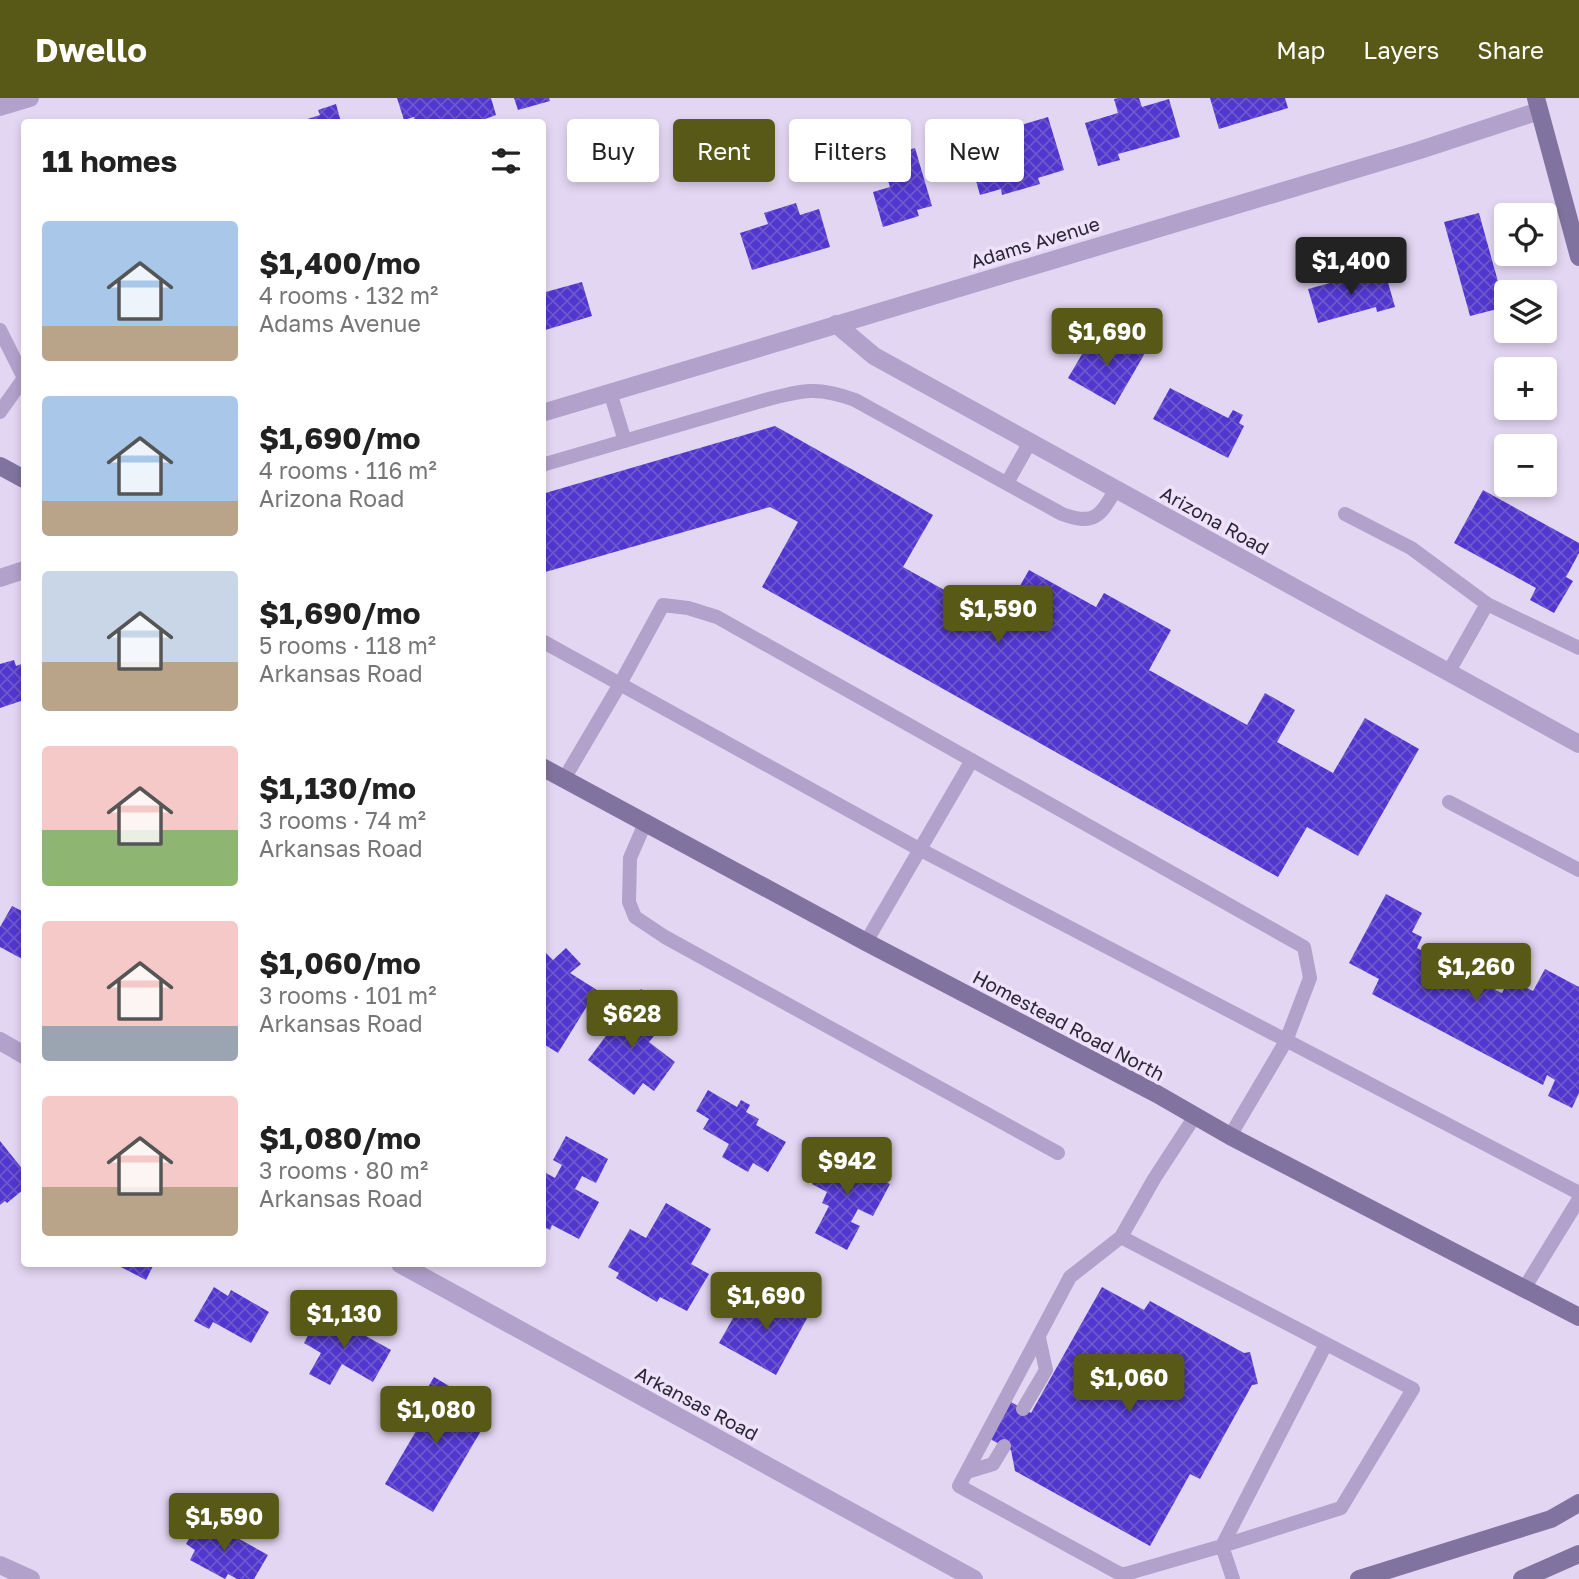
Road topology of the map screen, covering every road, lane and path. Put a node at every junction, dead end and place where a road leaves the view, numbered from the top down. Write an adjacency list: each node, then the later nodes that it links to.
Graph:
1 (30, 98): 3 (street)
2 (1537, 104): 4 (main road); 5 (street, Adams Avenue)
3 (0, 107)
4 (1579, 257)
5 (836, 324): 9 (street, Adams Avenue); 13 (street, Arizona Road)
6 (0, 330): 7 (lane)
7 (21, 372)
8 (21, 382): 10 (lane)
9 (610, 392): 11 (street, Adams Avenue); 12 (lane)
10 (0, 412)
11 (546, 412)
12 (625, 441): 14 (lane); 17 (lane)
13 (1030, 442): 17 (lane); 18 (street, Arizona Road)
14 (546, 464)
15 (0, 466): 16 (main road)
16 (21, 477)
17 (1007, 483): 18 (lane)
18 (1116, 489): 25 (street, Arizona Road)
19 (1345, 514): 22 (lane)
20 (21, 571): 21 (street)
21 (0, 578)
22 (1487, 604): 24 (lane); 25 (lane)
23 (546, 643): 26 (lane)
24 (1579, 648)
25 (1448, 673): 27 (street, Arizona Road)
26 (620, 684): 28 (lane); 30 (lane); 33 (lane)
27 (1579, 744)
28 (972, 760): 33 (lane); 37 (lane)
29 (546, 768): 30 (main road, Homestead Road North)
30 (564, 779): 32 (main road, Homestead Road North)
31 (1449, 802): 34 (lane)
32 (646, 821): 35 (main road, Homestead Road North); 41 (lane)
33 (919, 849): 35 (lane); 37 (lane)
34 (1579, 870)
35 (866, 942): 39 (main road, Homestead Road North)
36 (0, 1041): 38 (street)
37 (1286, 1041): 40 (lane); 42 (lane)
38 (21, 1053)
39 (1195, 1116): 40 (main road, Homestead Road North); 43 (lane)
40 (1230, 1136): 45 (main road, Homestead Road North)
41 (1058, 1153)
42 (1579, 1196): 45 (lane)
43 (1121, 1237): 47 (lane); 48 (lane)
44 (405, 1267): 57 (street, Arkansas Road)
45 (1525, 1287): 46 (main road, Homestead Road North)
46 (1579, 1317)
47 (1039, 1338): 49 (lane); 51 (lane)
48 (1325, 1344): 53 (lane); 53 (lane)
49 (1023, 1409)
50 (1004, 1446): 51 (lane)
51 (967, 1472): 53 (lane)
52 (1579, 1503): 59 (main road)
53 (1223, 1546): 58 (lane)
54 (1579, 1554): 60 (main road)
55 (0, 1565): 56 (street)
56 (31, 1579)
57 (974, 1579)
58 (1233, 1579)
59 (1359, 1579)
60 (1522, 1579)

